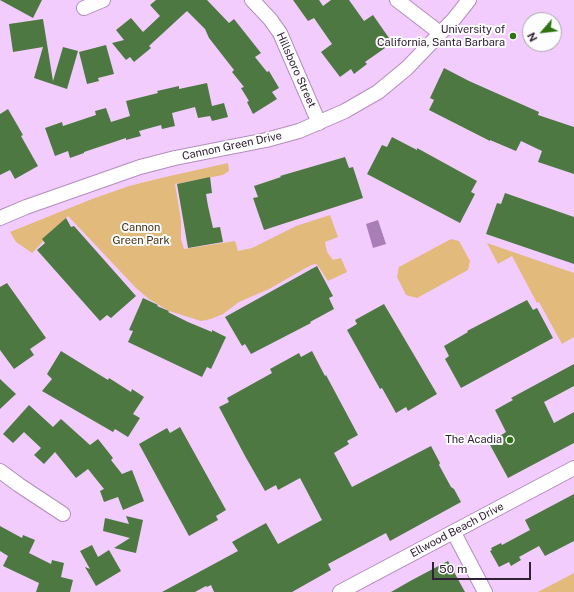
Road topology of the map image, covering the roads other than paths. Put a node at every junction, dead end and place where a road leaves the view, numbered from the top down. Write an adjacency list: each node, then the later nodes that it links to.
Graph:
1 (103, 0): 5 (street)
2 (252, 0): 7 (street, Hillsboro Street)
3 (397, 0): 6 (street)
4 (469, 0): 6 (street, Cannon Green Drive)
5 (84, 8)
6 (440, 33): 7 (street, Cannon Green Drive)
7 (319, 123): 8 (street, Cannon Green Drive)
8 (0, 218)
9 (574, 468): 12 (street, Ellwood Beach Drive)
10 (0, 471): 11 (street)
11 (63, 514)
12 (454, 533): 13 (street, Ellwood Beach Drive); 14 (street)
13 (340, 592)
14 (485, 592)

